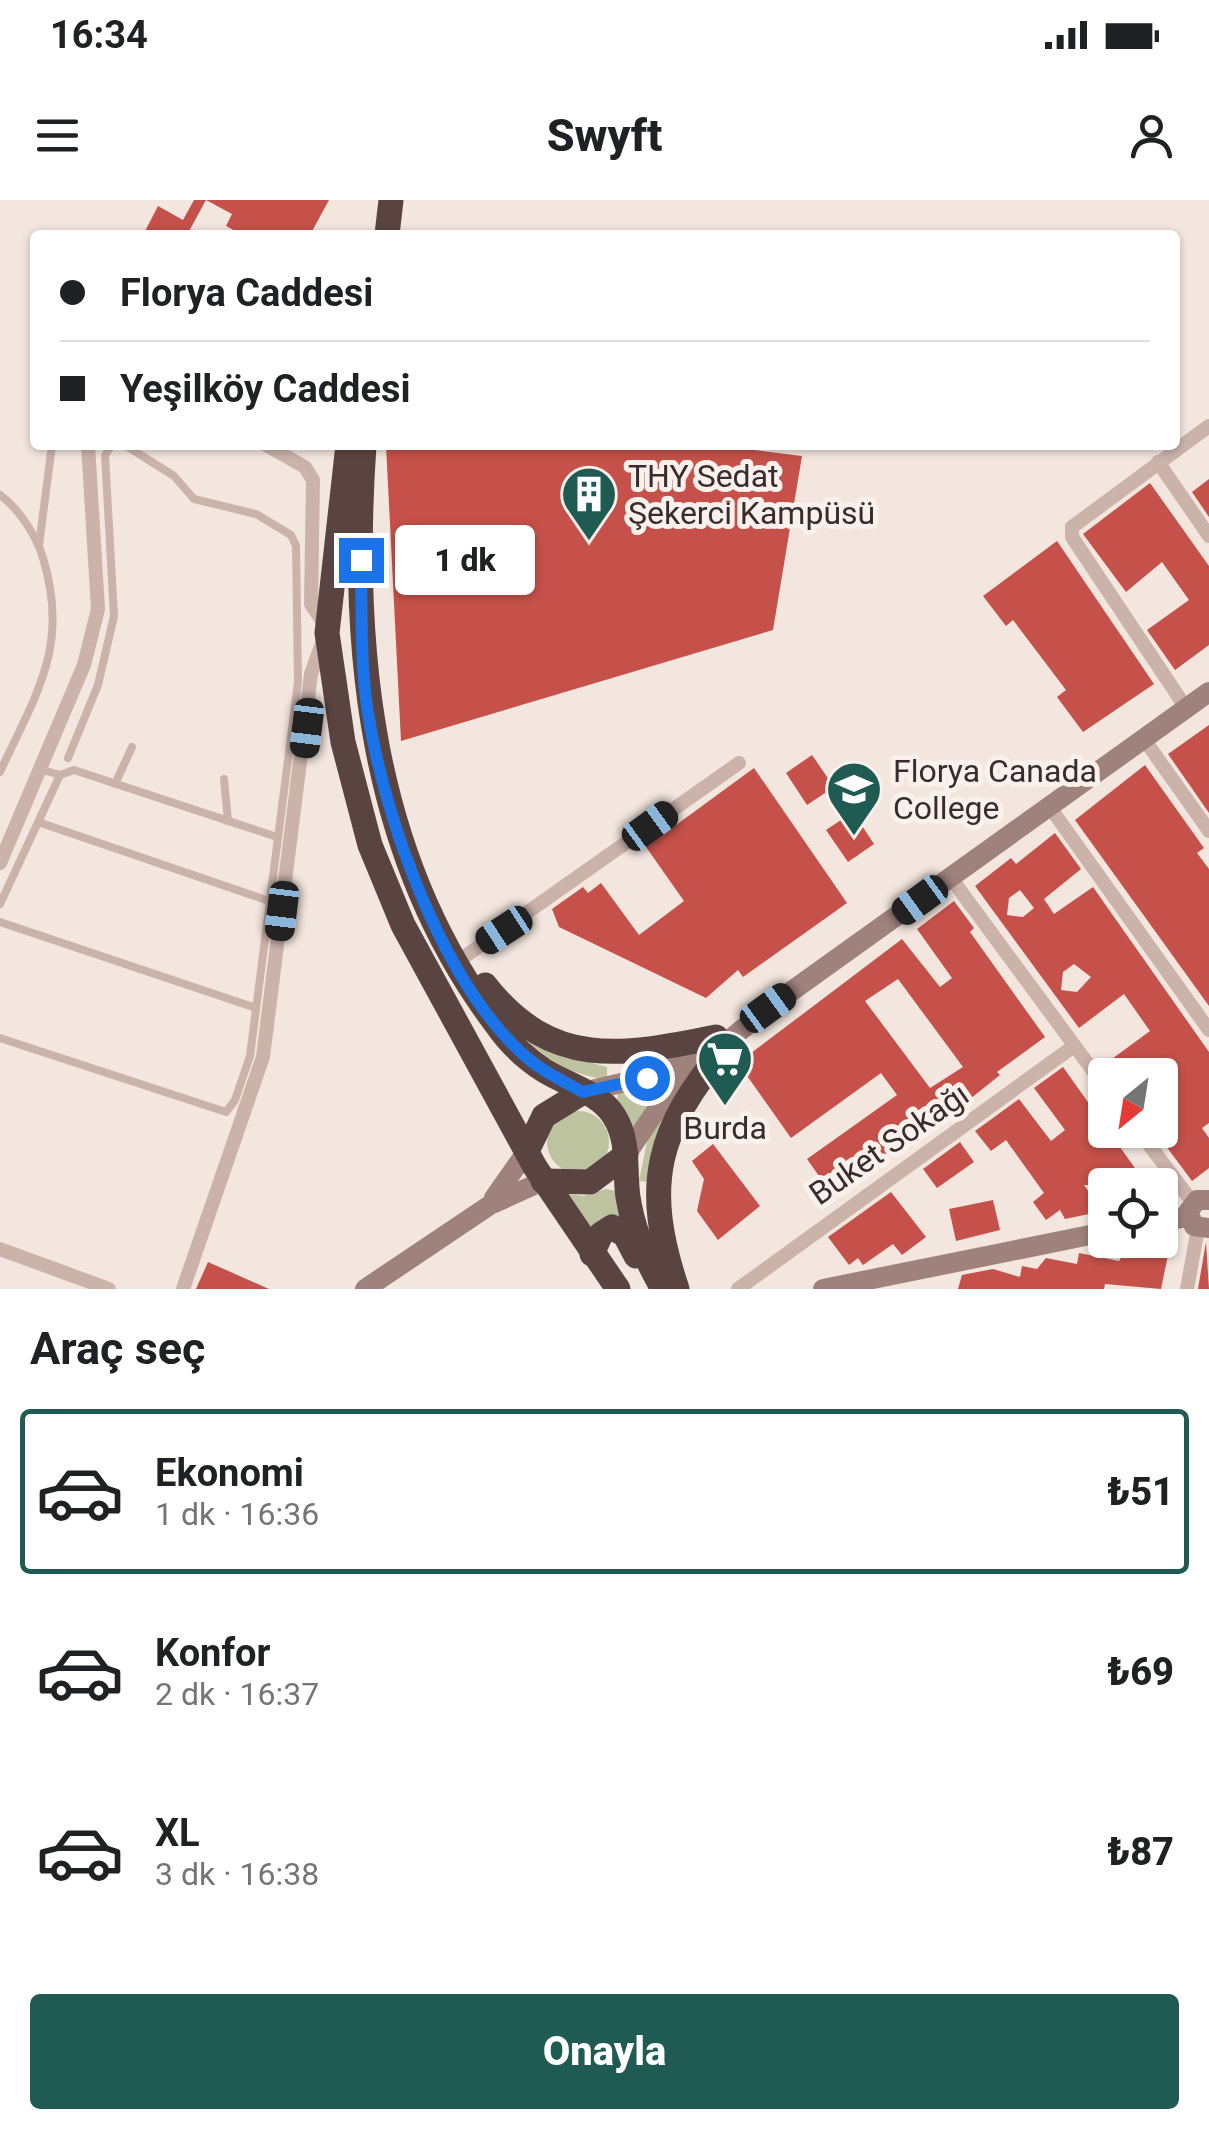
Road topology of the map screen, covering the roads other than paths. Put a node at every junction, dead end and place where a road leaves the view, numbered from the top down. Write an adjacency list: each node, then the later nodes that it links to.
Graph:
1 (377, 200): 3 (highway)
2 (391, 200): 4 (highway)
3 (374, 230)
4 (388, 230)
5 (1209, 426): 6 (street)
6 (1180, 446)
7 (51, 450): 18 (lane)
8 (90, 450): 23 (street)
9 (108, 450): 25 (lane)
10 (133, 450): 37 (lane)
11 (275, 450): 19 (street)
12 (347, 450): 19 (highway)
13 (364, 450): 42 (highway)
14 (1175, 450): 15 (street)
15 (1158, 462): 17 (street); 21 (street)
16 (0, 495): 18 (lane)
17 (1209, 536)
18 (39, 546): 29 (lane)
19 (327, 631): 53 (highway); 63 (street)
20 (1209, 692): 21 (main road)
21 (1186, 708): 22 (main road)
22 (1144, 738): 33 (main road); 36 (street)
23 (54, 744): 25 (lane); 27 (street)
24 (132, 747): 32 (lane)
25 (68, 758): 28 (lane)
26 (738, 762): 44 (street)
27 (42, 770): 30 (lane); 38 (street)
28 (74, 770): 30 (lane); 32 (lane)
29 (0, 772)
30 (60, 774): 35 (lane)
31 (224, 779): 34 (lane)
32 (115, 784): 34 (lane)
33 (1050, 806): 39 (main road); 46 (street)
34 (228, 821): 37 (lane)
35 (38, 822): 40 (lane); 41 (lane)
36 (1209, 831)
37 (277, 837): 40 (lane)
38 (0, 863)
39 (951, 878): 48 (main road); 49 (street)
40 (270, 900): 45 (lane)
41 (0, 904)
42 (433, 920): 44 (highway); 51 (highway)
43 (0, 922): 45 (lane)
44 (464, 956): 48 (highway)
45 (256, 1008): 47 (lane)
46 (1209, 1030)
47 (0, 1038)
48 (721, 1042): 51 (main road); 54 (main road); 61 (highway)
49 (1074, 1046): 50 (street); 66 (street, Buket Sokağı)
50 (1088, 1064)
51 (583, 1092): 53 (highway); 54 (highway)
52 (1151, 1148): 57 (street)
53 (527, 1151): 55 (highway); 56 (main road)
54 (626, 1155): 55 (highway); 61 (highway)
55 (542, 1181): 56 (main road); 60 (highway)
56 (490, 1206): 64 (main road)
57 (1199, 1215): 68 (street)
58 (1088, 1235): 67 (main road)
59 (0, 1249): 62 (street)
60 (592, 1254): 61 (highway); 65 (highway)
61 (665, 1284)
62 (108, 1289)
63 (183, 1289)
64 (365, 1289)
65 (618, 1289)
66 (738, 1289)
67 (823, 1289)
68 (1187, 1289)

